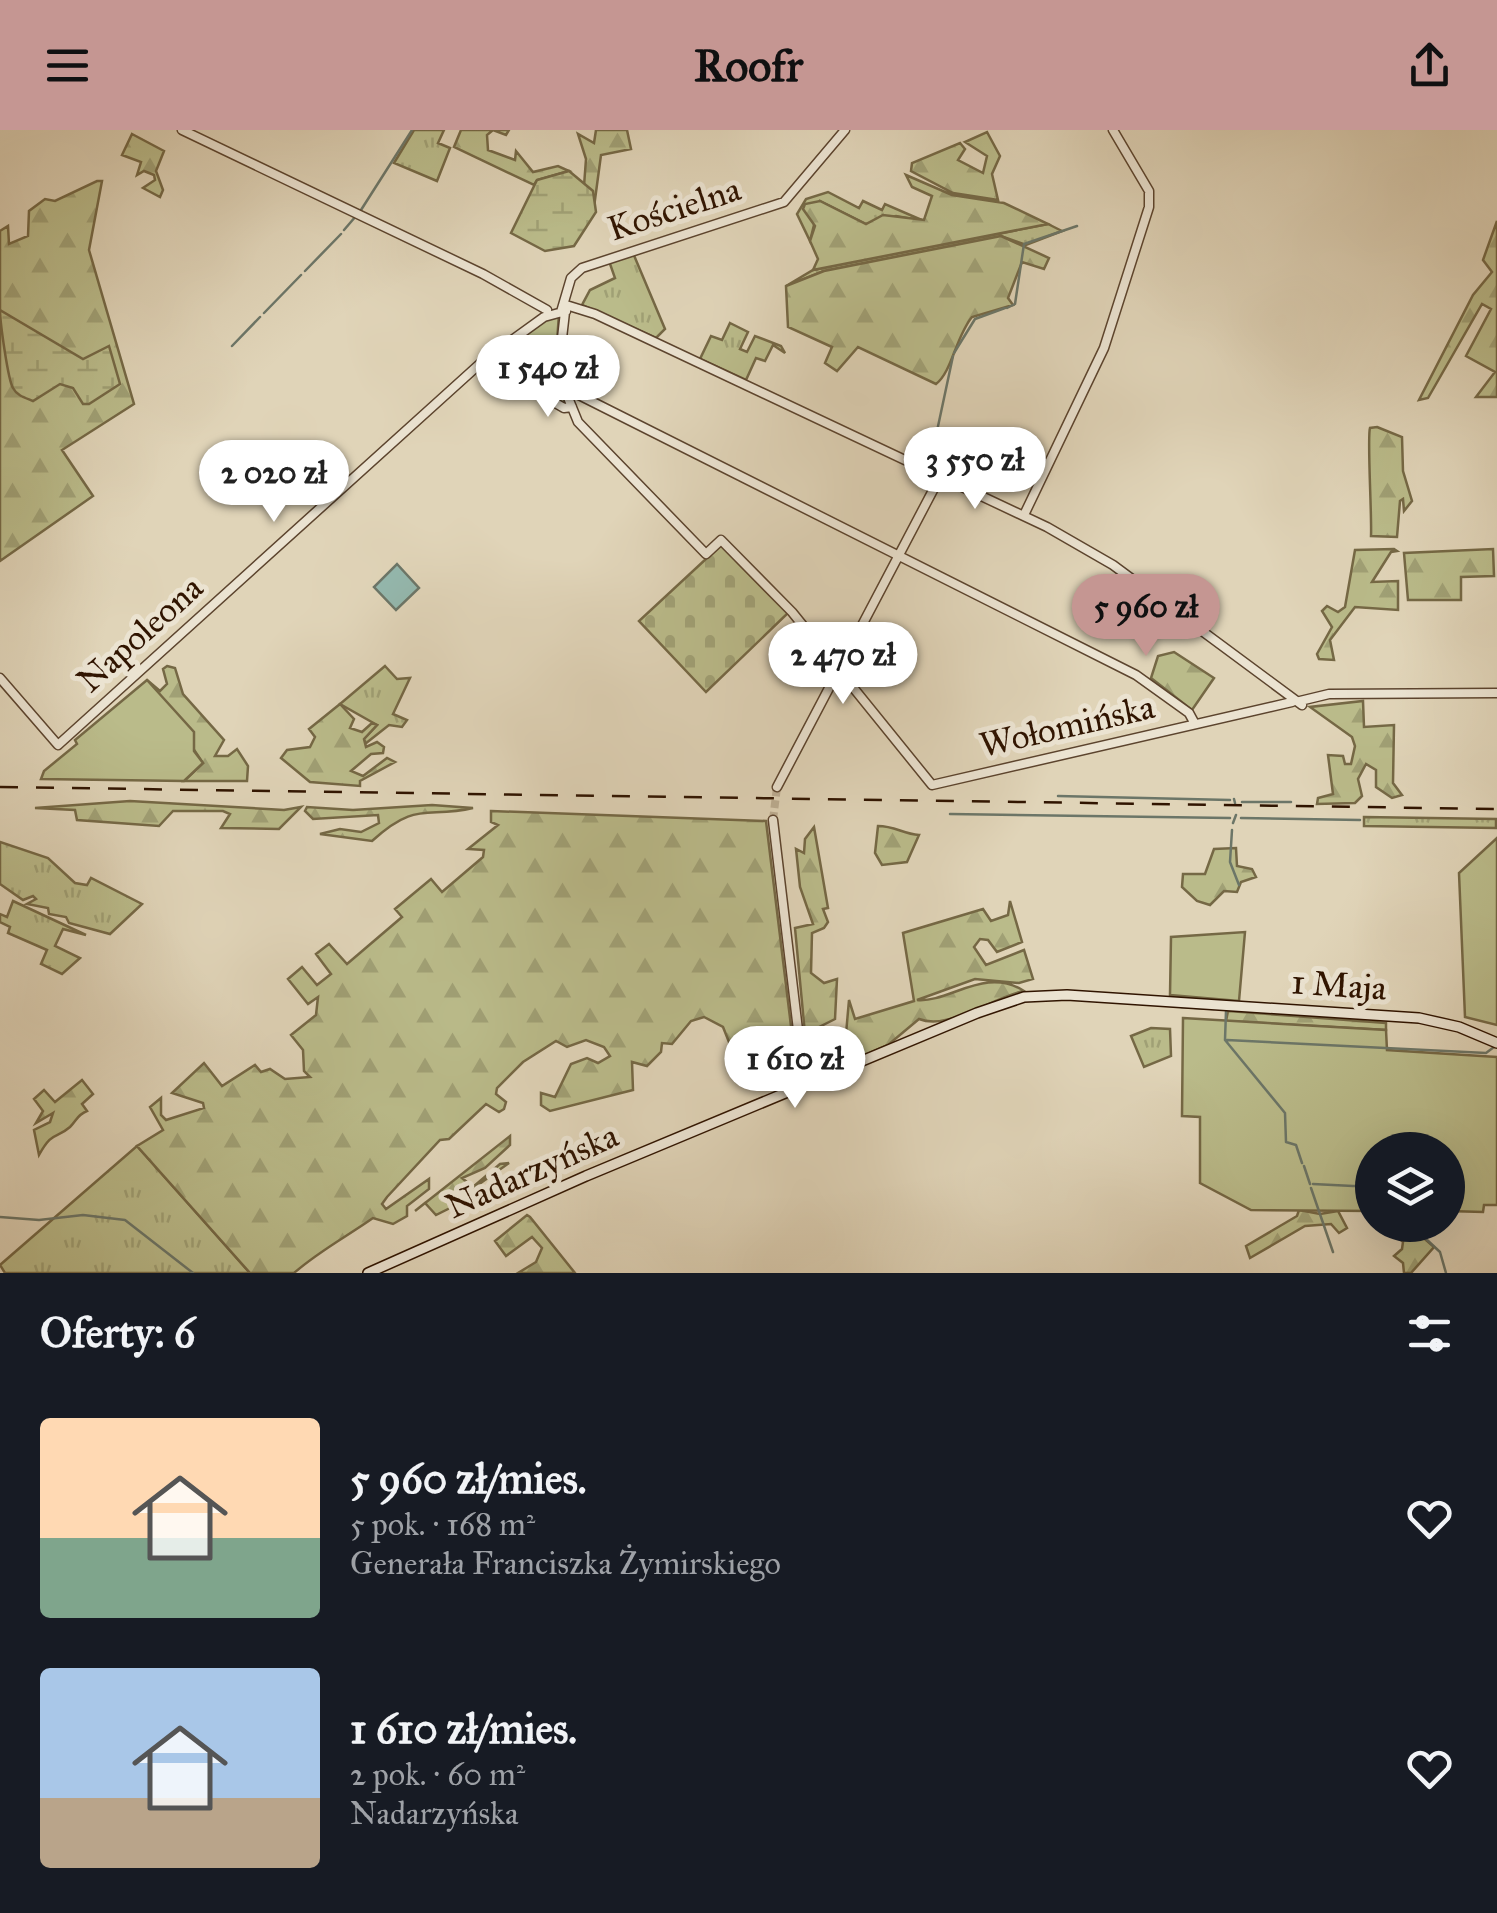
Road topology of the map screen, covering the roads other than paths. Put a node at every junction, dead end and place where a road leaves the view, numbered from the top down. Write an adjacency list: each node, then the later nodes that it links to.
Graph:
1 (182, 130): 5 (street)
2 (846, 130): 4 (street, Kościelna)
3 (1113, 130): 10 (street)
4 (563, 310): 5 (street); 7 (street, Kościelna); 9 (street)
5 (544, 313): 6 (street, Napoleona)
6 (483, 361): 8 (street); 13 (street, Napoleona)
7 (567, 389): 8 (street, Kościelna); 11 (street)
8 (572, 407): 12 (street, Kościelna)
9 (941, 475): 10 (street); 11 (street)
10 (1024, 515): 15 (street)
11 (900, 556): 12 (street); 16 (street)
12 (841, 672): 16 (street, Wołomińska); 17 (street)
13 (0, 678)
14 (1497, 692): 15 (street, Wołomińska)
15 (1296, 702): 16 (street, Wołomińska)
16 (1194, 724)
17 (777, 787)
18 (773, 820): 21 (street)
19 (1174, 1002): 20 (main road, 1 Maja); 21 (main road, Nadarzyńska)
20 (1497, 1043)
21 (813, 1082): 22 (main road, Nadarzyńska)
22 (368, 1273)

